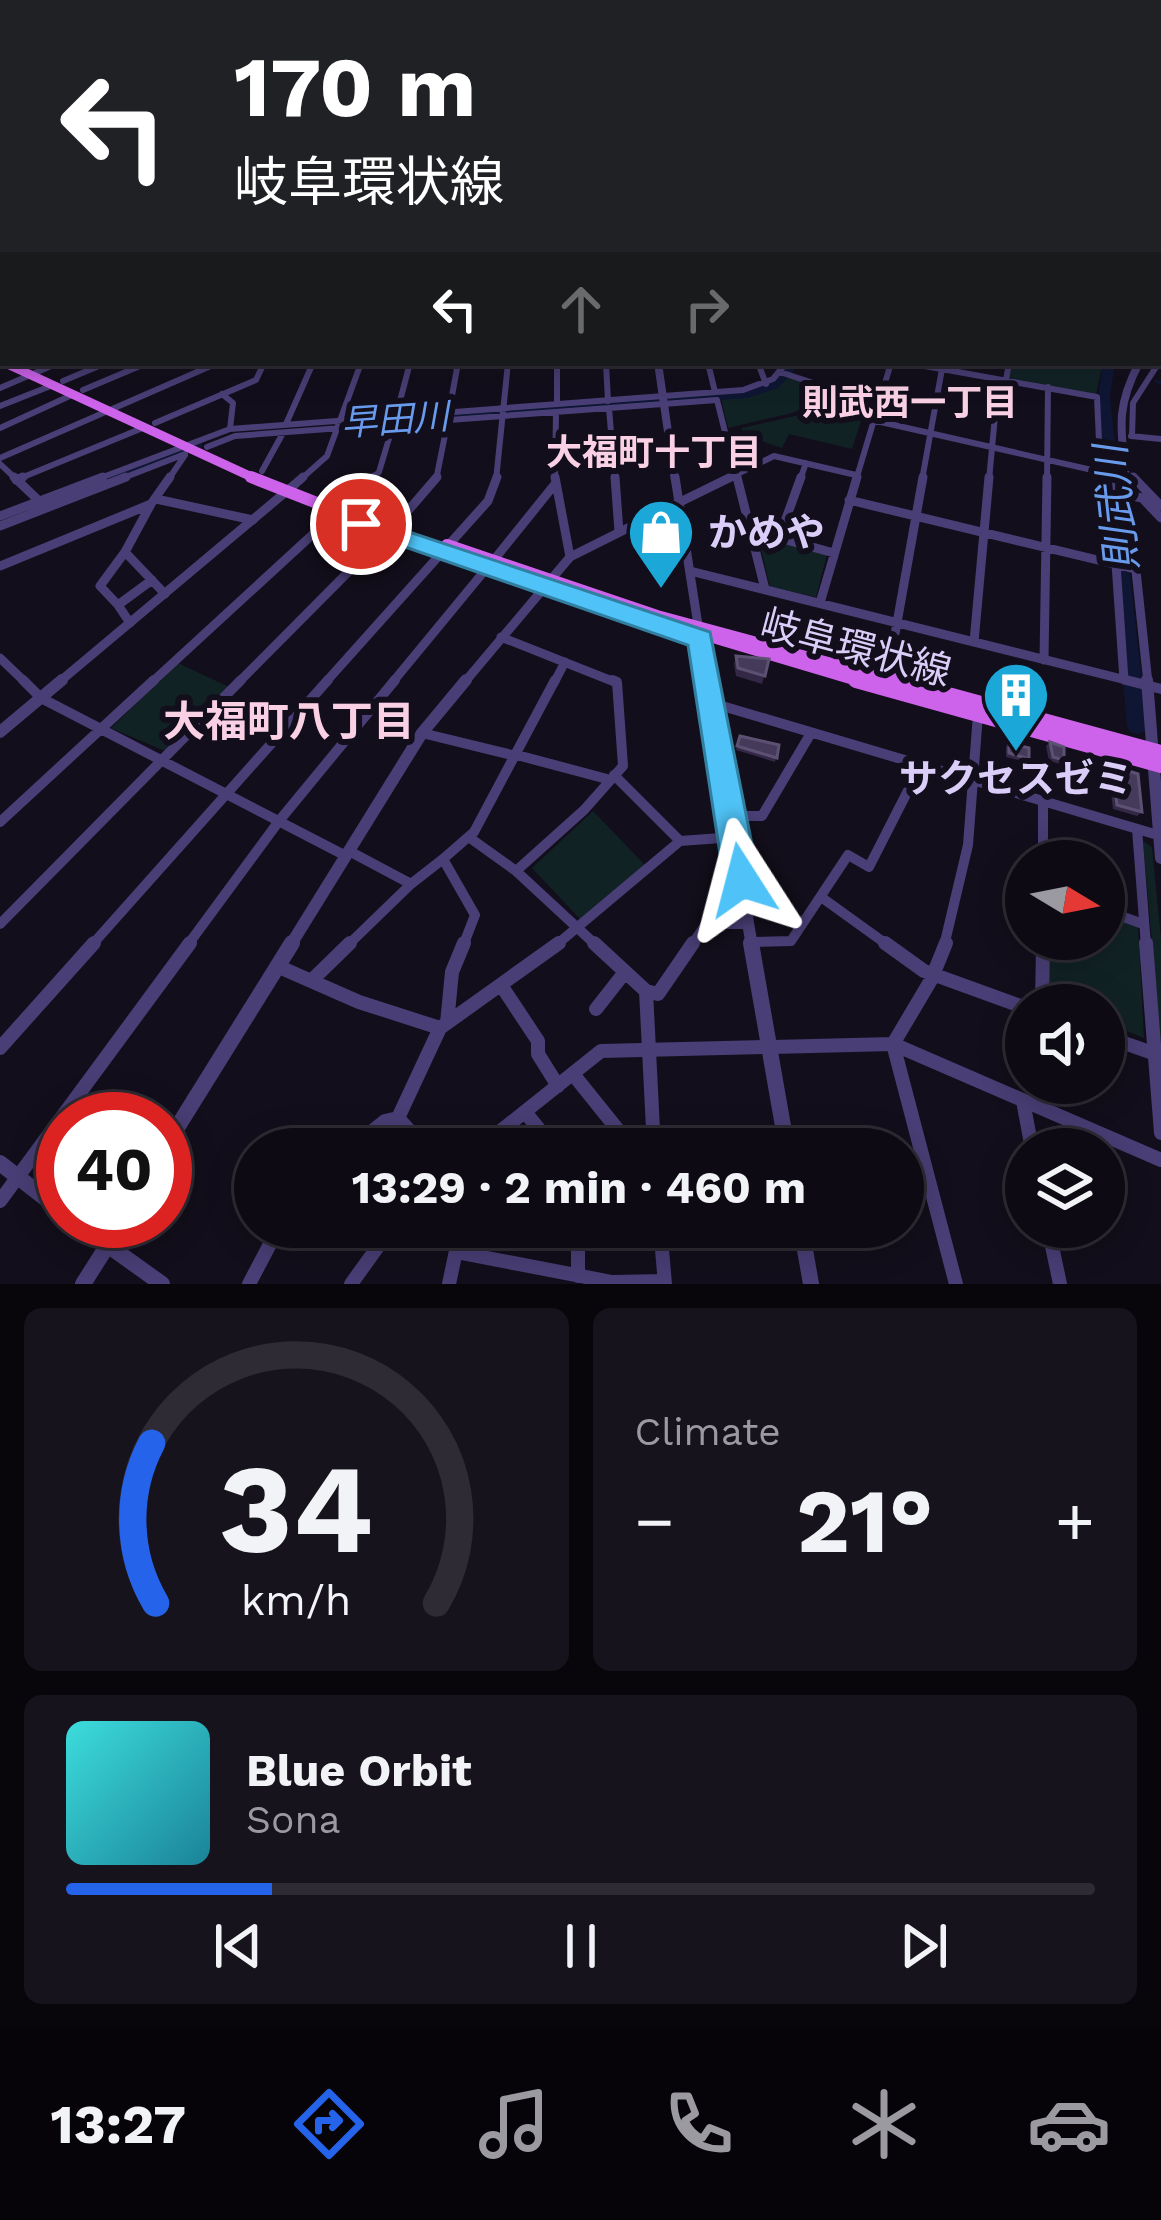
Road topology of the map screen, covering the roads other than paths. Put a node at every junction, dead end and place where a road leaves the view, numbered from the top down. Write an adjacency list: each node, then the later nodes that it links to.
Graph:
1 (22, 366): 25 (main road, 岐阜環状線)
2 (28, 366): 25 (main road, 岐阜環状線)
3 (51, 366): 25 (street)
4 (99, 366): 28 (street)
5 (140, 366): 33 (street)
6 (211, 366): 40 (street)
7 (263, 366): 35 (street)
8 (312, 366): 50 (street)
9 (360, 366): 46 (street)
10 (409, 366): 44 (street)
11 (457, 366): 43 (street)
12 (508, 366): 42 (street)
13 (557, 366): 41 (street)
14 (606, 366): 37 (street)
15 (658, 366): 36 (street)
16 (709, 366): 34 (street)
17 (759, 366): 29 (street)
18 (890, 366): 38 (street)
19 (925, 366): 23 (street)
20 (1008, 366): 27 (street)
21 (1137, 366): 52 (street)
22 (1156, 366): 26 (street)
23 (942, 369): 27 (street); 51 (street)
24 (785, 370): 29 (street); 38 (street)
25 (37, 372): 28 (main road, 岐阜環状線); 32 (street)
26 (1147, 380): 30 (street); 52 (street)
27 (1004, 382): 31 (street); 54 (street)
28 (58, 383): 33 (main road, 岐阜環状線); 39 (street)
29 (766, 384): 34 (street)
30 (1161, 385)
31 (1048, 387): 56 (street); 60 (street)
32 (0, 388)
33 (78, 392): 40 (main road, 岐阜環状線); 48 (street)
34 (715, 392): 36 (street)
35 (222, 394): 47 (street); 49 (street)
36 (663, 400): 37 (street); 61 (street); 71 (street)
37 (609, 404): 41 (street); 80 (street)
38 (877, 404): 45 (street)
39 (0, 406)
40 (114, 408): 47 (main road, 岐阜環状線); 57 (street)
41 (556, 408): 42 (street); 64 (street)
42 (503, 412): 43 (street); 84 (street)
43 (449, 416): 44 (street); 78 (street)
44 (395, 420): 46 (street); 72 (street)
45 (872, 420): 51 (street); 62 (street)
46 (339, 424): 50 (street); 65 (street)
47 (150, 425): 55 (main road, 岐阜環状線); 63 (street)
48 (0, 428)
49 (230, 428): 50 (street); 55 (street)
50 (284, 429): 55 (street); 59 (street)
51 (930, 433): 54 (street); 74 (street)
52 (1126, 436): 53 (street); 60 (street)
53 (1161, 439)
54 (992, 446): 56 (street); 81 (street)
55 (194, 447): 59 (main road, 岐阜環状線); 65 (main road, 岐阜環状線); 67 (street); 70 (street); 77 (street)
56 (1046, 458): 60 (street); 83 (street)
57 (0, 461): 63 (street)
58 (806, 463): 61 (street); 62 (street); 82 (street)
59 (262, 471): 65 (main road, 岐阜環状線)
60 (1115, 473): 66 (street); 69 (street); 90 (street)
61 (736, 475): 71 (street); 79 (street)
62 (856, 475): 68 (street)
63 (16, 480): 67 (street)
64 (555, 484): 87 (street); 88 (street)
65 (290, 489): 72 (main road, 岐阜環状線); 76 (street)
66 (1126, 495): 69 (street); 90 (street)
67 (38, 500): 73 (street)
68 (849, 500): 74 (street); 86 (street)
69 (1152, 500): 75 (street)
70 (153, 501): 76 (street); 85 (street); 89 (street)
71 (680, 502): 80 (street); 91 (street)
72 (339, 510): 78 (main road, 岐阜環状線); 112 (street)
73 (0, 516)
74 (915, 516): 81 (street); 98 (street)
75 (1161, 518)
76 (253, 520): 95 (street)
77 (0, 526)
78 (390, 530): 84 (main road, 岐阜環状線); 118 (street)
79 (750, 530): 82 (street); 94 (street)
80 (619, 532): 87 (street)
81 (983, 532): 83 (street); 102 (street)
82 (779, 538): 86 (street)
83 (1046, 548): 90 (street); 104 (street)
84 (445, 549): 88 (main road, 岐阜環状線); 122 (street)
85 (125, 552): 92 (street); 97 (street)
86 (834, 553): 96 (street)
87 (570, 557): 93 (street)
88 (489, 565): 93 (main road, 岐阜環状線); 125 (street)
89 (0, 566)
90 (1124, 566): 107 (street); 107 (street)
91 (690, 571): 94 (street); 100 (street)
92 (152, 580): 95 (street); 97 (street)
93 (546, 585): 100 (main road, 岐阜環状線); 101 (street)
94 (765, 589): 96 (street)
95 (165, 594): 99 (street)
96 (820, 603): 98 (street)
97 (118, 605): 99 (street)
98 (894, 622): 102 (street); 106 (street)
99 (130, 623): 109 (street)
100 (699, 633): 106 (main road, 岐阜環状線); 110 (street); 111 (main road, 岐阜環状線)
101 (501, 637): 105 (street); 114 (street)
102 (974, 642): 104 (street)
103 (0, 658): 109 (street)
104 (1044, 660): 107 (street)
105 (565, 662): 116 (street); 120 (street)
106 (887, 679): 117 (main road, 岐阜環状線)
107 (1135, 683): 108 (street); 117 (street)
108 (1161, 689)
109 (41, 698): 112 (street); 113 (street)
110 (712, 703): 115 (street); 124 (street)
111 (978, 714): 117 (main road, 岐阜環状線); 121 (street)
112 (102, 729): 118 (street); 126 (street)
113 (0, 732)
114 (422, 733): 116 (street); 133 (street)
115 (811, 733): 119 (street); 124 (street)
116 (514, 755): 120 (street); 130 (street)
117 (1157, 758): 128 (street)
118 (161, 760): 122 (street); 140 (street)
119 (921, 765): 121 (street); 138 (street)
120 (611, 777): 132 (street); 136 (street)
121 (976, 781): 123 (street); 147 (street)
122 (226, 794): 125 (street); 156 (street)
123 (1043, 801): 127 (street); 131 (street)
124 (731, 816): 129 (street)
125 (279, 821): 133 (street); 177 (street)
126 (0, 823)
127 (1137, 829): 128 (street); 142 (street)
128 (1160, 835): 134 (street)
129 (735, 837): 132 (street); 141 (street)
130 (470, 838): 135 (street); 136 (street)
131 (1043, 840)
132 (680, 842): 143 (street)
133 (348, 853): 137 (street); 145 (street)
134 (1161, 857)
135 (443, 860): 137 (street); 153 (street)
136 (516, 871): 143 (street)
137 (411, 884): 148 (street)
138 (821, 897): 144 (street); 147 (street)
139 (1125, 917): 142 (street)
140 (0, 923)
141 (748, 924): 144 (street); 150 (street)
142 (1144, 924): 159 (street)
143 (578, 928): 146 (street); 149 (street)
144 (752, 942): 157 (street)
145 (277, 966): 148 (street); 163 (street)
146 (625, 972): 150 (street); 152 (street)
147 (933, 975): 151 (street); 155 (street)
148 (311, 981): 153 (street)
149 (501, 985): 153 (street); 161 (street)
150 (646, 991): 158 (street)
151 (1005, 1001)
152 (596, 1009)
153 (443, 1025): 166 (street)
154 (1125, 1043): 159 (street)
155 (893, 1044): 157 (street); 162 (street); 198 (street)
156 (0, 1048)
157 (770, 1048): 158 (street); 173 (street)
158 (649, 1050): 160 (street); 172 (street)
159 (1158, 1055): 174 (street)
160 (573, 1074): 161 (street); 171 (street)
161 (558, 1086): 165 (street)
162 (1005, 1093)
163 (192, 1103)
164 (1030, 1104): 175 (street)
165 (525, 1112): 169 (street); 170 (street)
166 (398, 1118): 167 (street); 168 (street)
167 (376, 1128)
168 (407, 1128)
169 (505, 1128)
170 (538, 1128)
171 (616, 1128)
172 (652, 1128)
173 (784, 1128)
174 (1161, 1133)
175 (1161, 1160)
176 (0, 1162): 177 (street)
177 (19, 1178): 178 (street); 179 (street)
178 (36, 1191)
179 (0, 1201)
180 (107, 1248): 192 (street)
181 (109, 1248): 193 (street)
182 (268, 1248): 194 (street)
183 (377, 1248): 195 (street)
184 (457, 1248): 189 (street)
185 (578, 1248): 190 (street)
186 (662, 1248): 191 (street)
187 (805, 1248): 197 (street)
188 (1052, 1248): 199 (street)
189 (456, 1252): 190 (street); 196 (street)
190 (578, 1276): 191 (street)
191 (664, 1282)
192 (83, 1284)
193 (161, 1284)
194 (249, 1284)
195 (351, 1284)
196 (449, 1284)
197 (811, 1284)
198 (956, 1284)
199 (1060, 1284)

